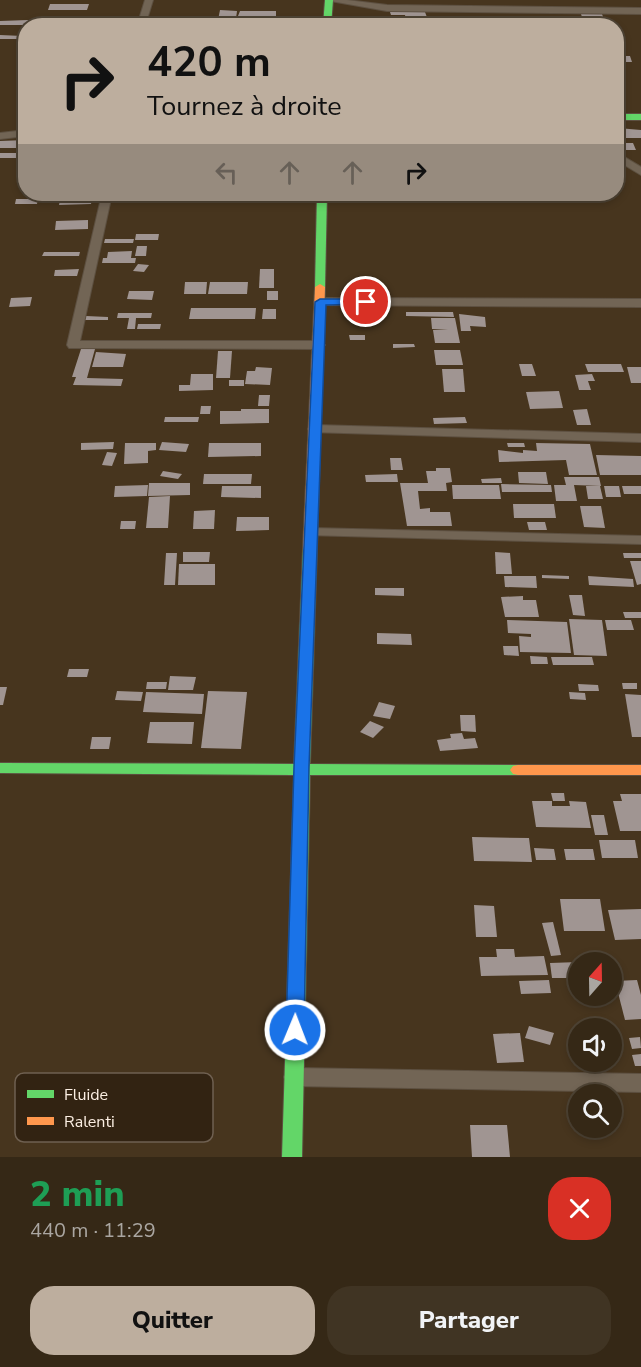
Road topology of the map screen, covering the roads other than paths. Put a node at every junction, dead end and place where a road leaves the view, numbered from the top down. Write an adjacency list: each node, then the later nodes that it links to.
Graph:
1 (149, 0): 4 (street)
2 (329, 0): 3 (street); 5 (street)
3 (641, 11)
4 (143, 18)
5 (328, 18)
6 (624, 117): 7 (street)
7 (641, 117)
8 (18, 134): 9 (street)
9 (0, 136)
10 (624, 160): 11 (street)
11 (641, 172)
12 (105, 201): 16 (street)
13 (322, 201): 14 (street)
14 (320, 302): 15 (street); 16 (street)
15 (641, 303)
16 (319, 345): 17 (street)
17 (315, 429): 18 (street); 19 (street)
18 (641, 438)
19 (311, 532): 20 (street); 21 (street)
20 (641, 540)
21 (302, 767): 22 (street); 23 (street); 24 (street)
22 (0, 768)
23 (641, 770)
24 (294, 1077): 25 (street); 26 (street)
25 (641, 1083)
26 (292, 1157)

